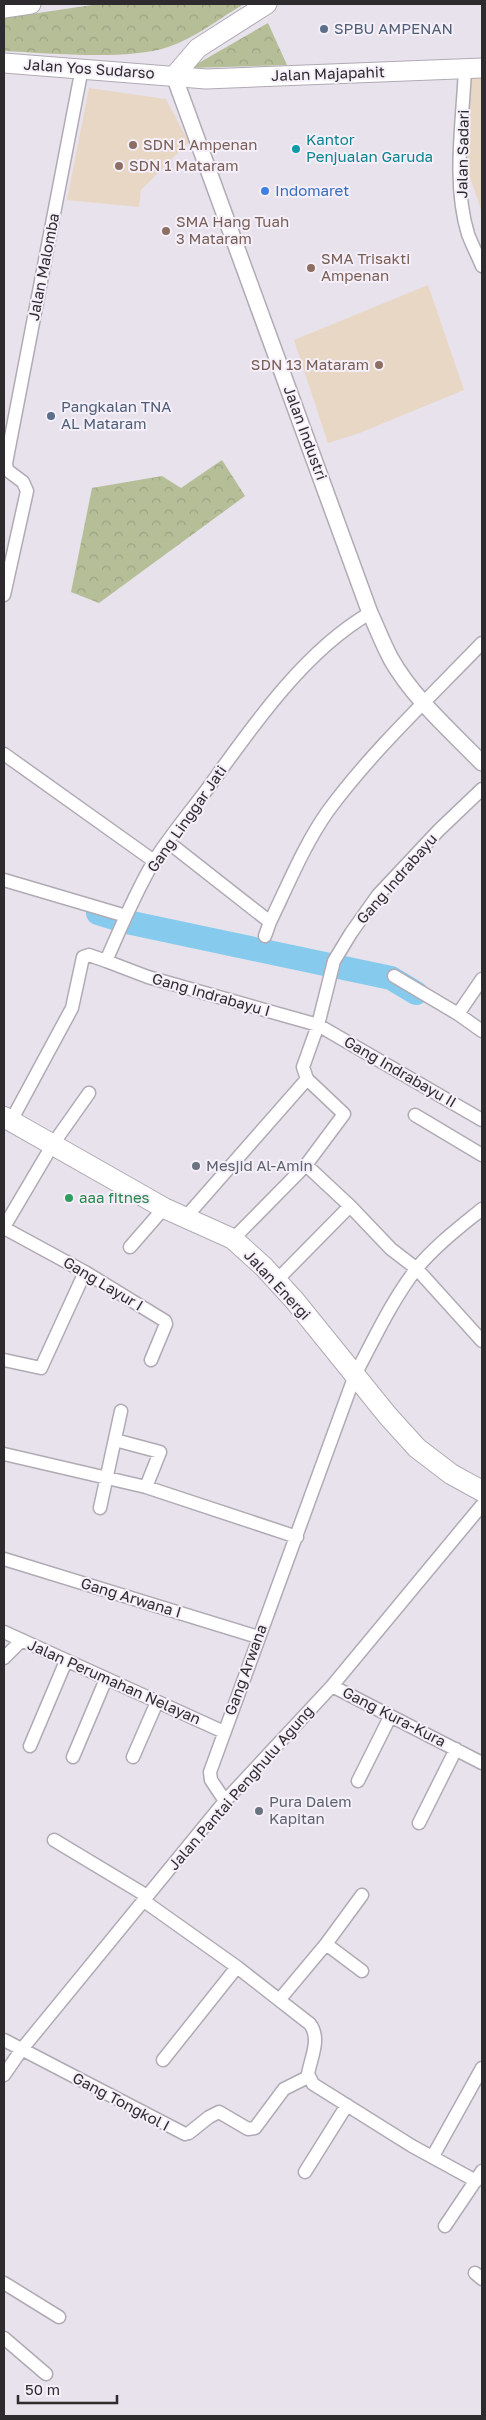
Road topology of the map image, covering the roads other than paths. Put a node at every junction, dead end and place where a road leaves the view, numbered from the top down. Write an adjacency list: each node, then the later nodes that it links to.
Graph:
1 (31, 4): 3 (main road)
2 (267, 4): 7 (main road)
3 (4, 8)
4 (4, 63): 5 (main road, Jalan Yos Sudarso)
5 (82, 68): 7 (main road, Jalan Yos Sudarso); 9 (street, Jalan Malomba)
6 (474, 68): 7 (main road, Jalan Majapahit); 8 (street, Jalan Sadari)
7 (174, 76): 11 (street, Jalan Industri)
8 (482, 266)
9 (5, 463): 10 (street)
10 (4, 596)
11 (370, 613): 13 (street, Jalan Industri); 17 (street, Gang Linggar Jati)
12 (482, 642): 13 (street)
13 (424, 703): 15 (street, Jalan Industri); 21 (street)
14 (4, 754): 18 (street)
15 (482, 764)
16 (482, 789): 27 (street, Gang Indrabayu)
17 (168, 842): 18 (street, Gang Linggar Jati); 21 (street)
18 (154, 861): 20 (street, Gang Linggar Jati)
19 (4, 880): 20 (street)
20 (124, 920): 23 (street, Gang Linggar Jati)
21 (270, 922): 22 (street)
22 (265, 936)
23 (106, 961): 27 (street, Gang Indrabayu I); 32 (street)
24 (394, 976): 26 (street)
25 (482, 979): 26 (street)
26 (458, 1014): 28 (street)
27 (318, 1025): 29 (street, Gang Indrabayu); 33 (street, Gang Indrabayu II)
28 (482, 1031)
29 (305, 1073): 36 (street); 40 (street)
30 (89, 1093): 34 (street)
31 (415, 1115): 35 (street)
32 (7, 1119): 34 (highway, Jalan Energi)
33 (482, 1120)
34 (53, 1144): 38 (highway, Jalan Energi); 41 (street)
35 (482, 1155)
36 (306, 1165): 37 (street); 42 (street)
37 (350, 1206): 44 (street); 46 (street)
38 (164, 1208): 40 (highway, Jalan Energi); 43 (street)
39 (482, 1208): 44 (street, Gang Arwana)
40 (185, 1218): 42 (highway, Jalan Energi)
41 (4, 1228): 45 (street, Gang Layur I)
42 (233, 1240): 46 (highway, Jalan Energi)
43 (130, 1247)
44 (416, 1269): 47 (street); 50 (street, Gang Arwana)
45 (84, 1272): 48 (street); 49 (street, Gang Layur I)
46 (276, 1281): 50 (highway, Jalan Energi)
47 (482, 1341)
48 (4, 1360)
49 (151, 1360)
50 (356, 1375): 56 (highway, Jalan Energi); 59 (street, Gang Arwana)
51 (121, 1411): 52 (street)
52 (115, 1440): 54 (street); 55 (street)
53 (4, 1454): 54 (street)
54 (107, 1477): 55 (street); 58 (street)
55 (146, 1487): 59 (street)
56 (482, 1490)
57 (482, 1505): 67 (street, Jalan Pantai Penghulu Agung)
58 (100, 1508)
59 (297, 1537): 62 (street, Gang Arwana)
60 (4, 1559): 62 (street, Gang Arwana I)
61 (4, 1632): 63 (street, Jalan Perumahan Nelayan)
62 (258, 1637): 70 (street, Gang Arwana)
63 (22, 1640): 64 (street); 65 (street, Jalan Perumahan Nelayan)
64 (4, 1658)
65 (66, 1661): 66 (street, Jalan Perumahan Nelayan); 71 (street)
66 (106, 1679): 68 (street, Jalan Perumahan Nelayan); 73 (street)
67 (332, 1686): 69 (street, Gang Kura-Kura); 77 (street, Jalan Pantai Penghulu Agung)
68 (157, 1702): 70 (street, Jalan Perumahan Nelayan); 74 (street)
69 (390, 1717): 72 (street, Gang Kura-Kura); 76 (street)
70 (224, 1732): 77 (street, Gang Arwana)
71 (30, 1746)
72 (456, 1749): 75 (street, Gang Kura-Kura); 78 (street, Gang Kura-Kura)
73 (73, 1757)
74 (132, 1757)
75 (482, 1763)
76 (358, 1782)
77 (225, 1801): 81 (street, Jalan Pantai Penghulu Agung)
78 (418, 1823)
79 (54, 1840): 81 (street)
80 (362, 1895): 82 (street)
81 (145, 1899): 83 (street); 87 (street, Jalan Pantai Penghulu Agung)
82 (326, 1944): 84 (street); 85 (street)
83 (237, 1967): 85 (street); 88 (street)
84 (362, 1971)
85 (280, 1999): 91 (street)
86 (4, 2040): 87 (street)
87 (22, 2050): 90 (street, Jalan Pantai Penghulu Agung); 91 (street, Gang Tongkol I)
88 (163, 2060)
89 (482, 2068): 93 (street)
90 (4, 2075)
91 (308, 2077): 92 (street)
92 (347, 2105): 93 (street); 94 (street)
93 (433, 2156): 95 (street)
94 (305, 2172)
95 (480, 2175): 96 (street)
96 (445, 2226)
97 (4, 2283): 98 (street)
98 (59, 2317)
99 (4, 2338): 100 (street)
100 (46, 2374)

